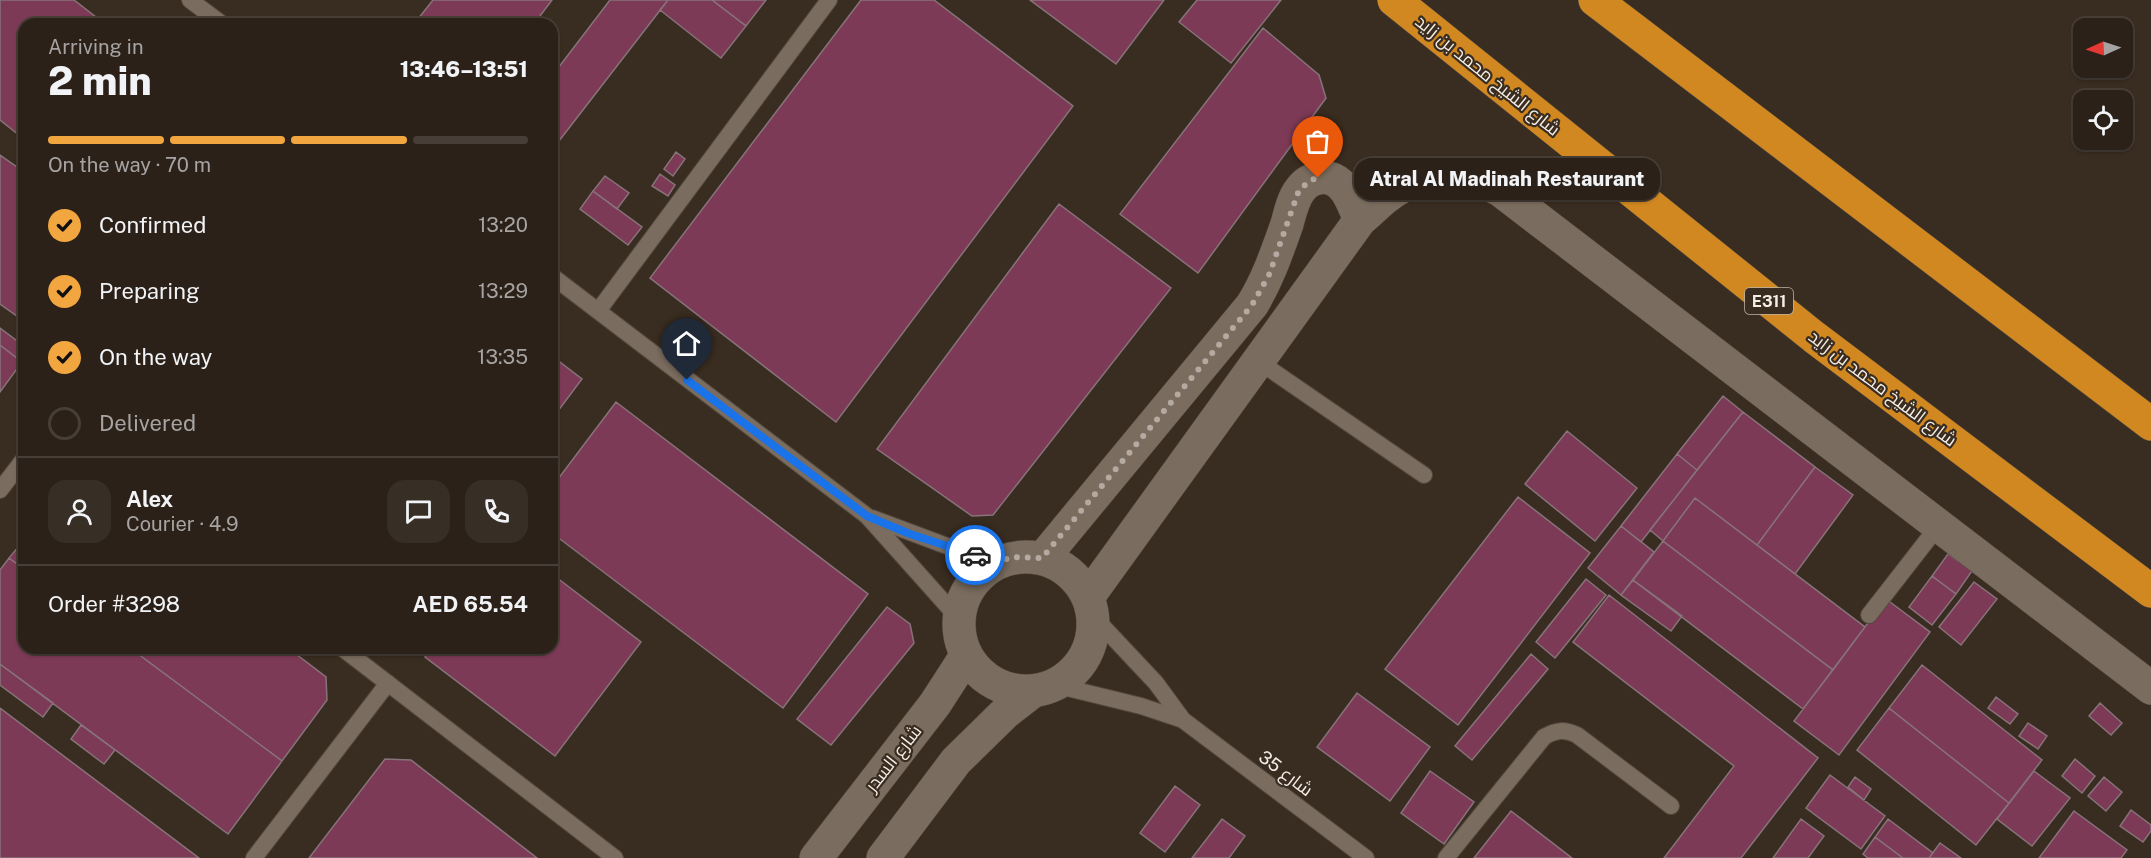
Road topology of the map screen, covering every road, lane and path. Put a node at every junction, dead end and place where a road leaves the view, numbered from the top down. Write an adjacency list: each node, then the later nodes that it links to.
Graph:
1 (190, 0): 5 (lane)
2 (829, 0): 8 (lane)
3 (1394, 0): 18 (highway, شارع الشيخ محمد بن زايد / E311)
4 (1595, 0): 10 (highway)
5 (214, 18)
6 (1360, 220): 9 (street); 15 (street); 16 (street)
7 (558, 281): 8 (lane)
8 (598, 311): 14 (lane)
9 (1258, 360): 12 (lane); 19 (street)
10 (2151, 424)
11 (18, 467): 13 (lane)
12 (1424, 475)
13 (0, 490)
14 (867, 516): 17 (lane); 21 (lane)
15 (1939, 525): 20 (lane); 25 (street)
16 (1042, 558): 17 (street); 19 (street)
17 (999, 561): 21 (street)
18 (2151, 591)
19 (1091, 606): 26 (street); 27 (lane, شارع 35)
20 (1869, 615)
21 (959, 619): 23 (street)
22 (350, 654): 24 (lane)
23 (966, 656): 26 (street); 31 (street, شارع السدر)
24 (388, 683): 29 (lane); 30 (lane)
25 (2151, 688)
26 (1043, 689): 27 (lane, شارع 35); 32 (street)
27 (1183, 720): 33 (lane, شارع 35)
28 (1671, 806): 34 (lane)
29 (613, 857)
30 (254, 858)
31 (816, 858)
32 (883, 858)
33 (1366, 858)
34 (1446, 858)

